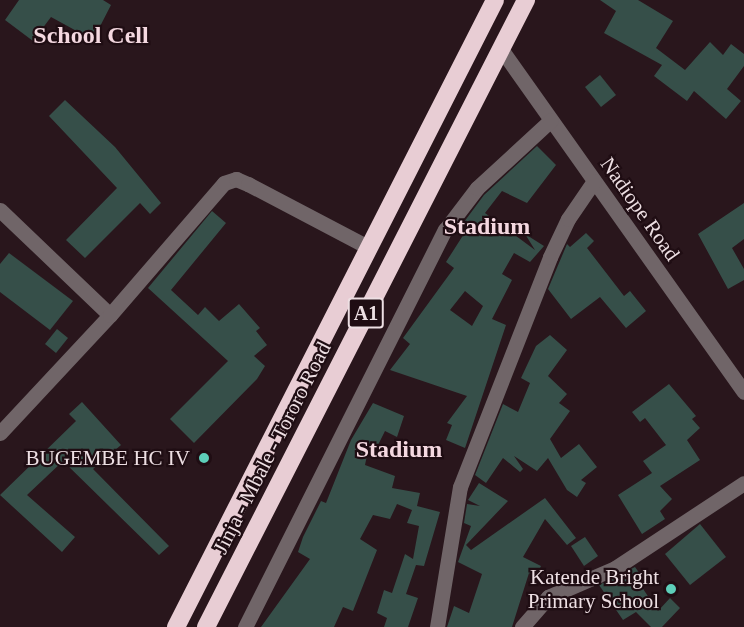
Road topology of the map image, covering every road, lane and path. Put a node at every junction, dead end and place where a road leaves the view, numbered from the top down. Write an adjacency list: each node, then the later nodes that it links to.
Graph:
1 (495, 0): 7 (highway, Jinja - Mbale - Tororo Road / A1)
2 (526, 0): 3 (highway, Jinja - Mbale - Tororo Road / A1)
3 (501, 49): 4 (street, Nadiope Road); 13 (highway, Jinja - Mbale - Tororo Road / A1)
4 (551, 120): 5 (street, Nadiope Road); 14 (street)
5 (594, 181): 9 (street, Nadiope Road); 15 (street)
6 (0, 210): 8 (street)
7 (366, 246): 8 (street); 12 (highway, Jinja - Mbale - Tororo Road / A1)
8 (110, 315): 10 (street)
9 (744, 392)
10 (0, 433)
11 (744, 483): 16 (street)
12 (176, 627)
13 (206, 627)
14 (245, 627)
15 (437, 627)
16 (522, 627)

